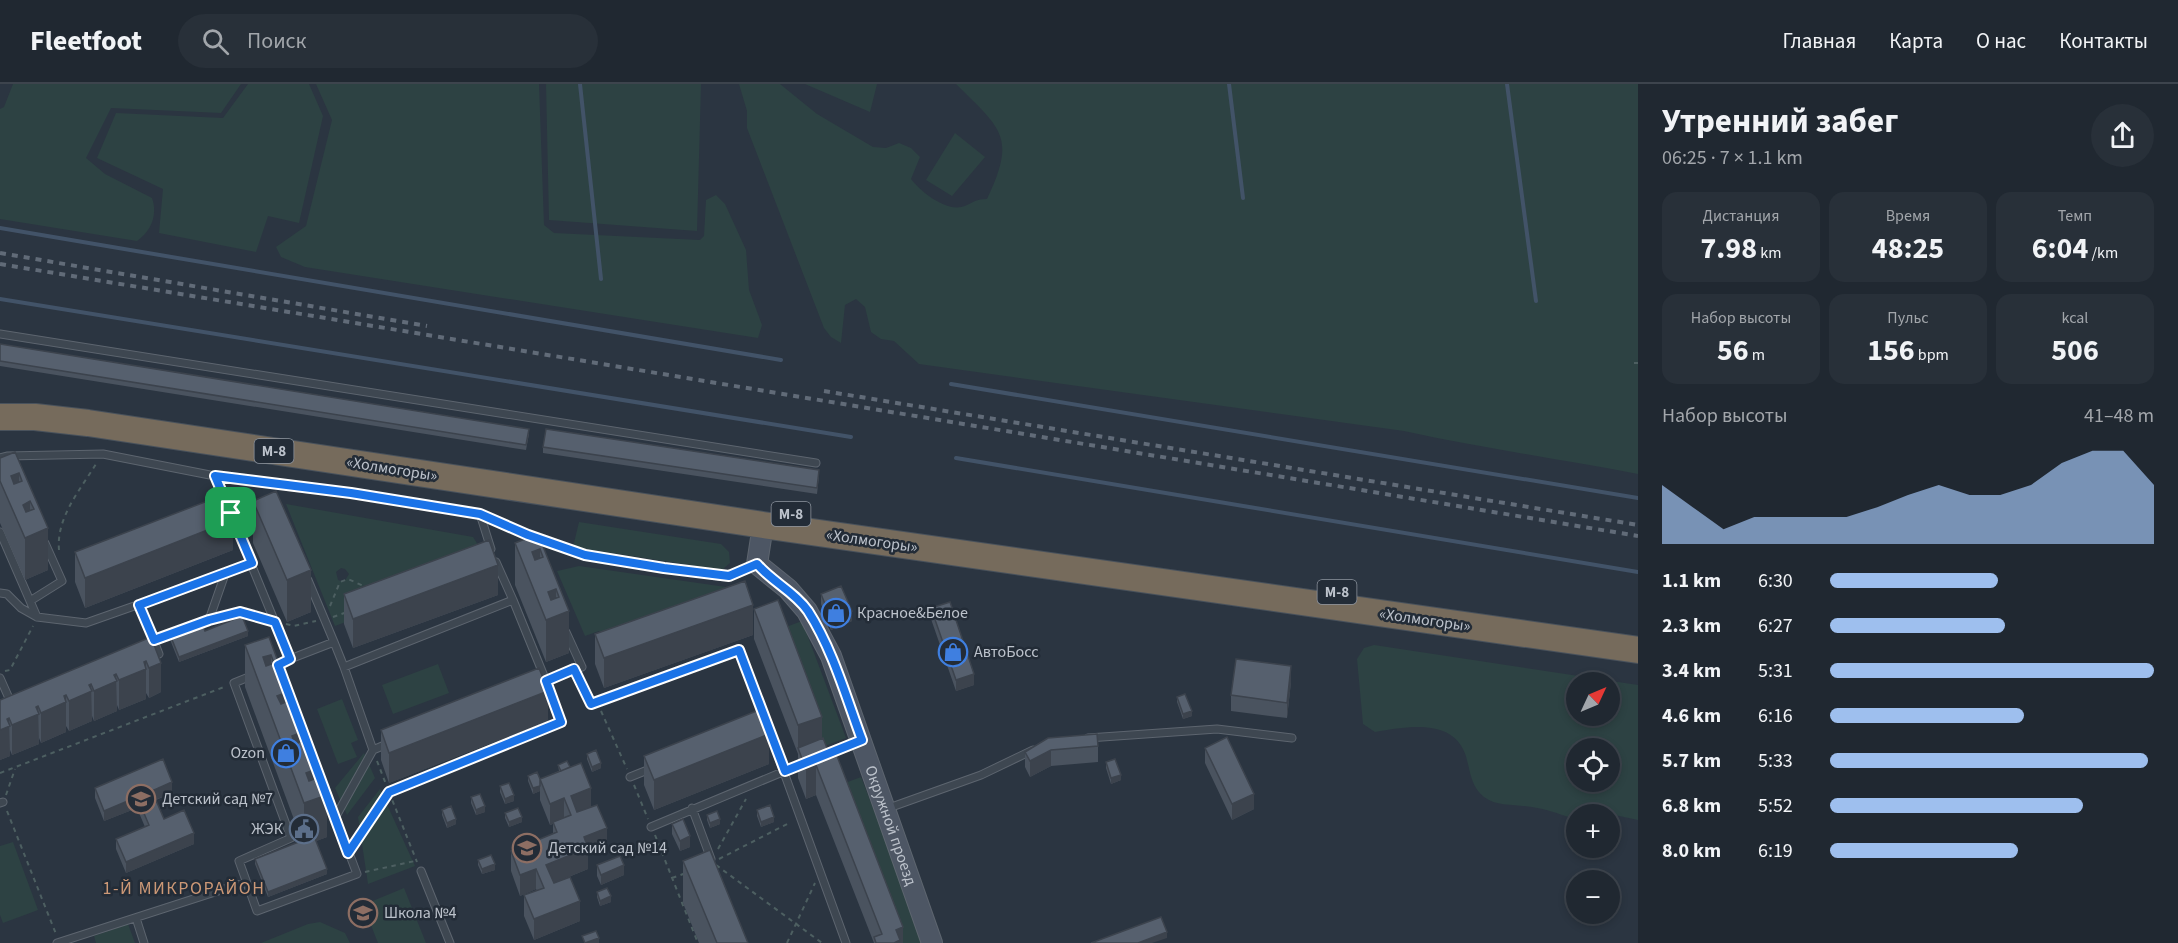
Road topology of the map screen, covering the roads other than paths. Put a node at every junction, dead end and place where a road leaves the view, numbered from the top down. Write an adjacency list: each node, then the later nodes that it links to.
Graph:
1 (0, 334): 5 (lane)
2 (0, 402): 28 (highway, «Холмогоры» / М-8)
3 (0, 417): 11 (highway, «Холмогоры» / М-8)
4 (3, 457): 6 (lane); 7 (lane)
5 (816, 463)
6 (11, 466)
7 (215, 476): 8 (lane); 16 (lane)
8 (267, 483): 9 (lane); 10 (lane)
9 (272, 493)
10 (480, 514): 13 (lane); 21 (lane)
11 (764, 525): 17 (street); 31 (highway, «Холмогоры» / М-8)
12 (0, 532): 22 (lane)
13 (528, 535): 15 (lane); 17 (lane)
14 (44, 539): 22 (lane)
15 (532, 545)
16 (252, 563): 19 (lane); 33 (lane)
17 (757, 564): 45 (street, Окружной проезд)
18 (302, 567): 30 (lane)
19 (225, 574): 23 (lane); 26 (lane)
20 (0, 593): 25 (lane)
21 (513, 600): 35 (lane); 38 (lane)
22 (30, 601): 25 (lane)
23 (139, 605): 25 (lane); 29 (lane)
24 (240, 612): 26 (lane)
25 (37, 617)
26 (209, 620): 29 (lane)
27 (564, 627): 36 (lane)
28 (1638, 635)
29 (154, 640): 32 (lane)
30 (334, 642): 33 (lane); 35 (lane)
31 (1638, 650)
32 (148, 658)
33 (290, 659): 34 (lane)
34 (278, 665): 54 (lane); 58 (lane)
35 (344, 667): 48 (lane)
36 (574, 669): 38 (lane); 41 (lane)
37 (0, 676): 40 (lane)
38 (546, 681): 39 (lane)
39 (535, 685)
40 (25, 706)
41 (766, 723): 42 (lane); 50 (lane)
42 (745, 731)
43 (1292, 738): 44 (lane)
44 (1083, 739)
45 (862, 740): 50 (lane); 53 (street, Окружной проезд)
46 (395, 741): 48 (lane)
47 (1040, 747): 53 (lane)
48 (373, 750): 54 (lane)
49 (662, 764): 51 (lane)
50 (785, 771): 52 (lane); 63 (lane)
51 (630, 777)
52 (692, 808): 55 (lane); 57 (lane)
53 (886, 809): 64 (street, Окружной проезд)
54 (335, 818): 58 (lane)
55 (651, 827)
56 (421, 871): 62 (lane)
57 (716, 872)
58 (246, 882): 59 (lane)
59 (136, 918): 60 (lane); 61 (lane)
60 (58, 943)
61 (144, 943)
62 (450, 943)
63 (846, 943)
64 (932, 943)

